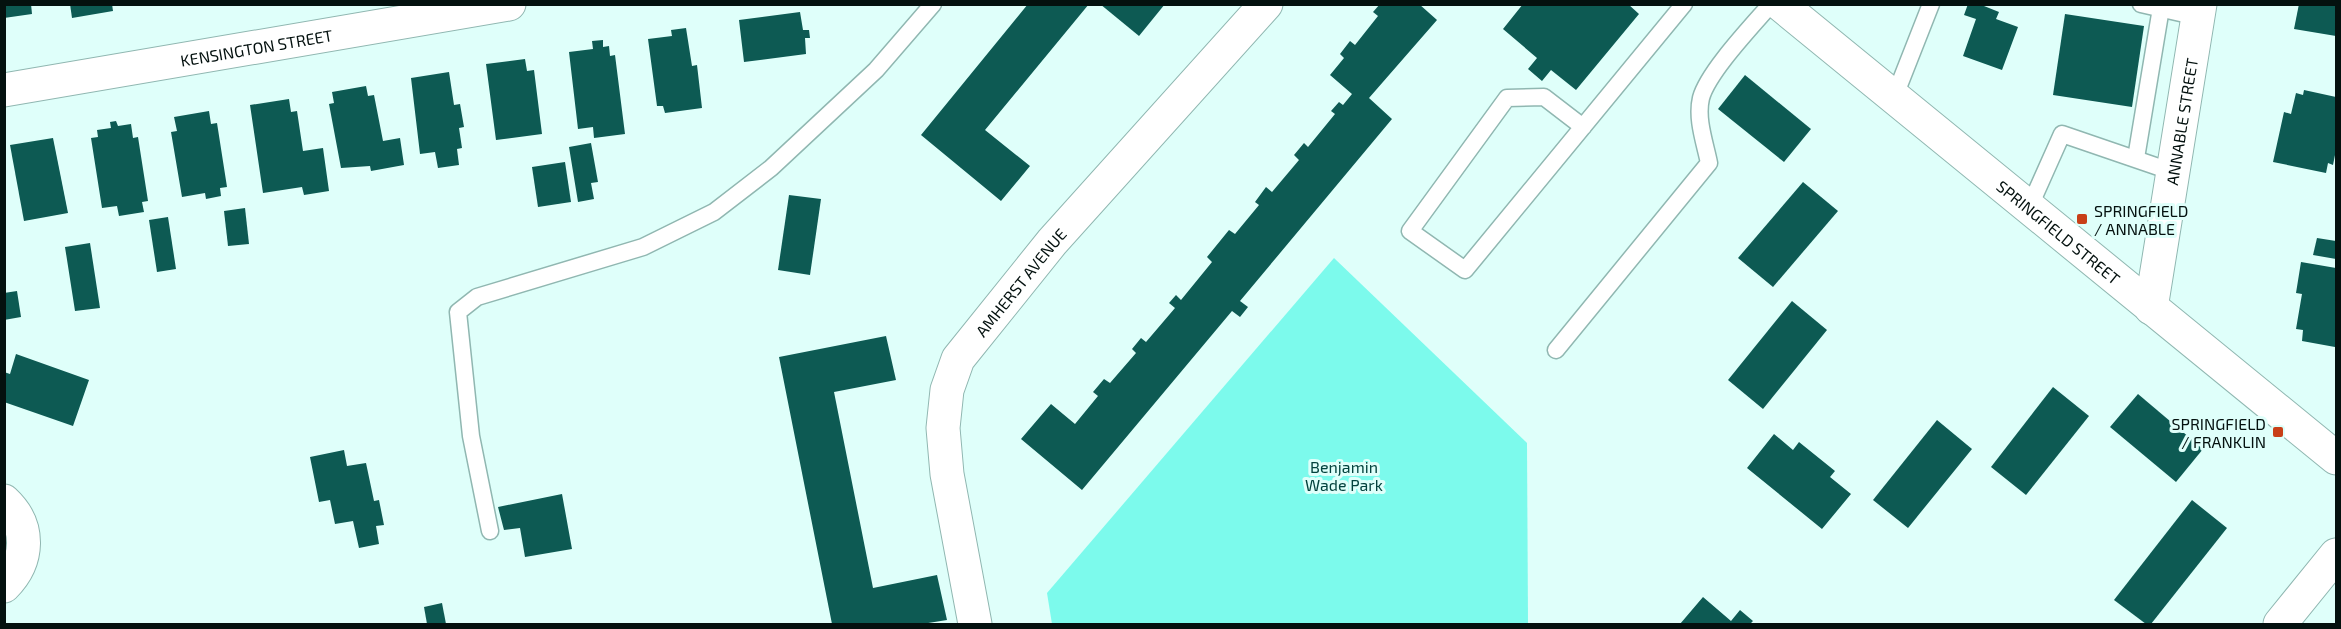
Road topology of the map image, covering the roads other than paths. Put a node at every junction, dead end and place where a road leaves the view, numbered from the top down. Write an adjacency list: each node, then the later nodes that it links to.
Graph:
1 (509, 4): 11 (street, KENSINGTON STREET)
2 (933, 4): 21 (lane)
3 (1266, 4): 24 (street, AMHERST AVENUE)
4 (1684, 4): 13 (lane)
5 (1771, 4): 18 (lane)
6 (1780, 4): 12 (street, SPRINGFIELD STREET)
7 (2141, 4): 9 (lane)
8 (1925, 8): 12 (lane)
9 (2161, 8): 10 (lane); 14 (lane)
10 (2199, 11): 15 (street, ANNABLE STREET)
11 (4, 90)
12 (1894, 98): 16 (street, SPRINGFIELD STREET)
13 (1583, 127): 13 (lane)
14 (2136, 158): 15 (lane); 16 (lane)
15 (2173, 172): 17 (street, ANNABLE STREET)
16 (2029, 208): 17 (street, SPRINGFIELD STREET)
17 (2151, 308): 19 (street, SPRINGFIELD STREET)
18 (1556, 350)
19 (2337, 459)
20 (4, 501): 23 (street)
21 (490, 531)
22 (2337, 555): 25 (street)
23 (4, 586)
24 (975, 624)
25 (2280, 624)

